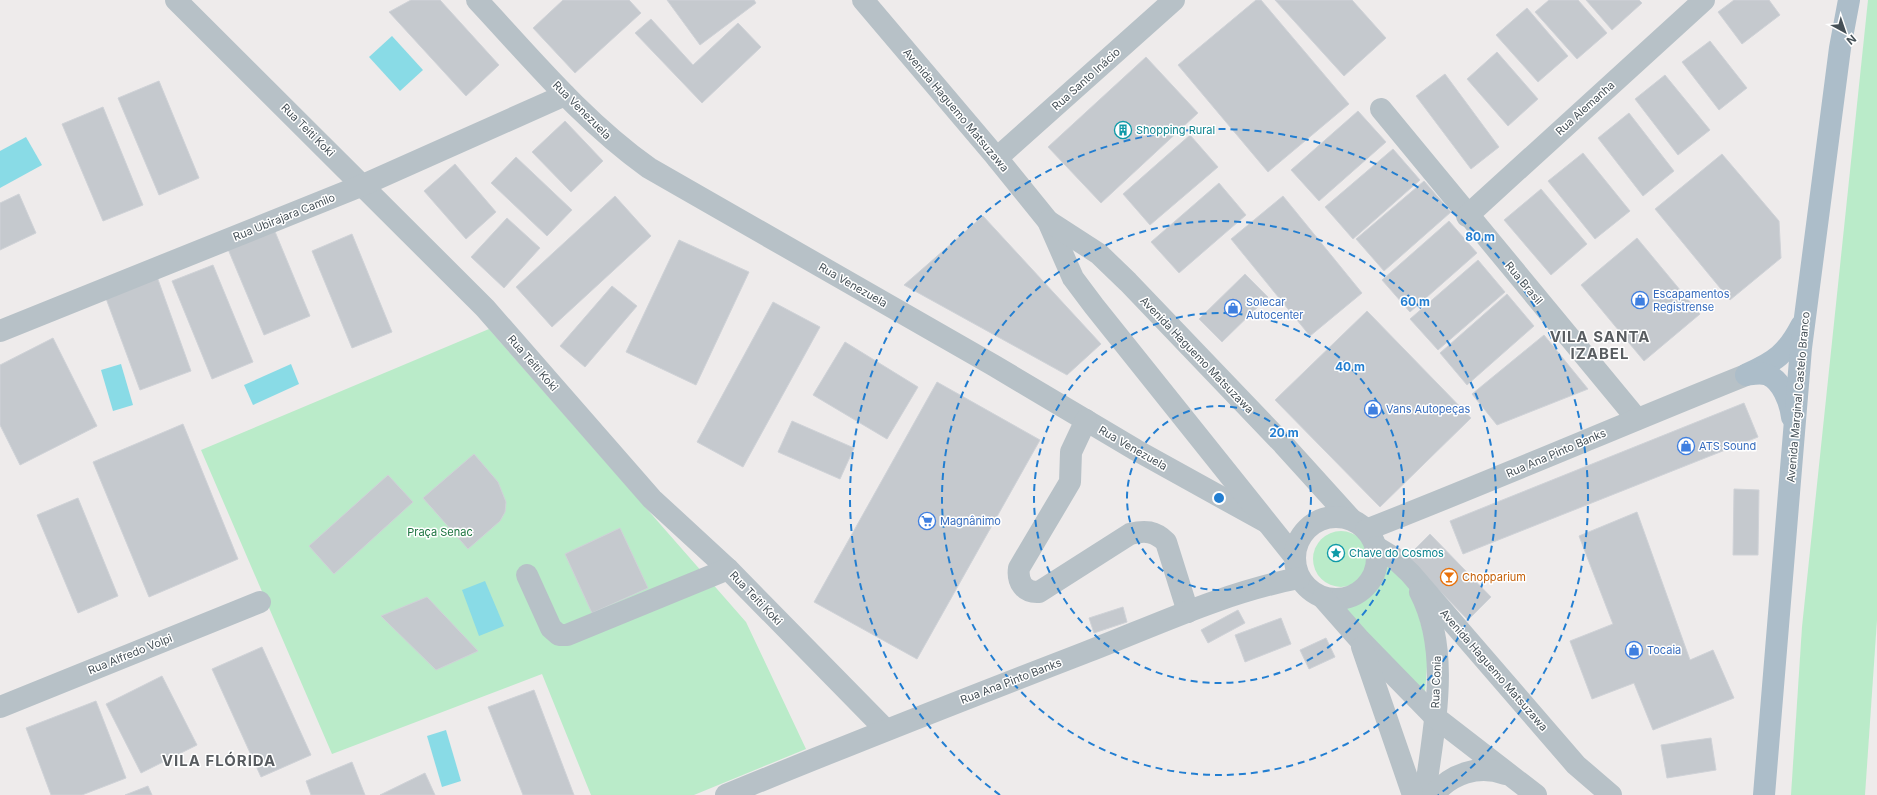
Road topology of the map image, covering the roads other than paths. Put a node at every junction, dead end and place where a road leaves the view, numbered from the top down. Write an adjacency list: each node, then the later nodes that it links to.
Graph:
1 (176, 0): 10 (street, Rua Teiti Koki)
2 (477, 0): 7 (street, Rua Venezuela)
3 (863, 0): 9 (street, Avenida Haguemo Matsuzawa)
4 (1174, 0): 9 (street, Rua Santo Inácio)
5 (1704, 0): 11 (street, Rua Alemanha)
6 (1849, 0): 13 (main road, Avenida Marginal Castelo Branco)
7 (565, 96): 10 (street, Rua Ubirajara Camilo); 17 (street, Rua Venezuela)
8 (1381, 109): 11 (street, Rua Brasil)
9 (997, 158): 12 (street, Avenida Haguemo Matsuzawa)
10 (363, 185): 14 (street, Rua Ubirajara Camilo); 22 (street, Rua Teiti Koki)
11 (1467, 216): 16 (street, Rua Brasil)
12 (1048, 221): 19 (street, Avenida Haguemo Matsuzawa); 20 (street, Avenida Haguemo Matsuzawa)
13 (1805, 319): 15 (main road); 18 (main road, Avenida Marginal Castelo Branco)
14 (0, 331)
15 (1746, 375): 16 (street, Rua Ana Pinto Banks); 18 (main road)
16 (1637, 419): 20 (street, Rua Ana Pinto Banks)
17 (1086, 420): 19 (street, Rua Venezuela); 28 (street)
18 (1794, 434): 40 (main road, Avenida Marginal Castelo Branco)
19 (1266, 522): 21 (street, Avenida Haguemo Matsuzawa)
20 (1364, 532): 21 (street); 23 (street, Avenida Haguemo Matsuzawa); 26 (street)
21 (1294, 556): 25 (street)
22 (728, 569): 24 (street); 32 (street, Rua Teiti Koki)
23 (1410, 573): 31 (street, Rua Conia); 39 (street, Avenida Haguemo Matsuzawa)
24 (527, 575)
25 (1299, 578): 26 (street); 28 (street, Rua Ana Pinto Banks)
26 (1323, 598): 29 (street)
27 (260, 602): 30 (street, Rua Alfredo Volpi)
28 (1188, 612): 32 (street, Rua Ana Pinto Banks)
29 (1360, 640): 31 (street); 35 (street)
30 (0, 707)
31 (1435, 717): 33 (street); 36 (street, Rua Conia)
32 (886, 730): 34 (street, Rua Ana Pinto Banks)
33 (1512, 776): 37 (street); 38 (street)
34 (726, 795)
35 (1413, 795)
36 (1425, 795)
37 (1433, 795)
38 (1536, 795)
39 (1611, 795)
40 (1764, 795)

